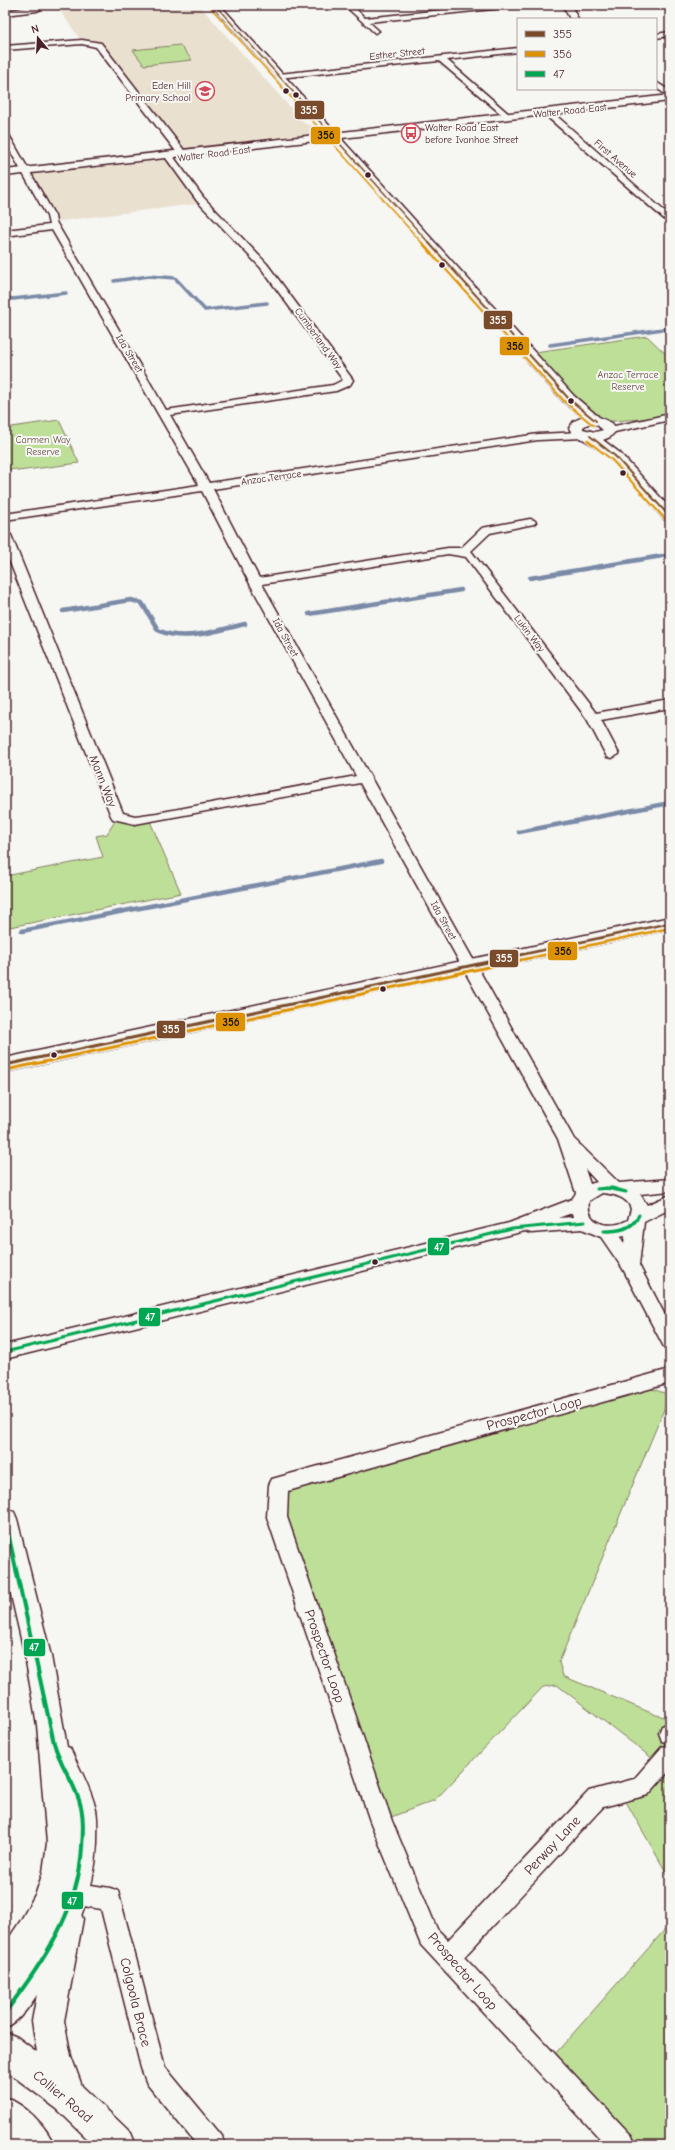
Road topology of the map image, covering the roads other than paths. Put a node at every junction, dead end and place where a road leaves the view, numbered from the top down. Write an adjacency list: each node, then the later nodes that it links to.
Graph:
1 (45, 5): 6 (street)
2 (216, 5): 15 (street)
3 (348, 5): 8 (street)
4 (512, 5): 8 (street)
5 (567, 5): 7 (street)
6 (5, 13)
7 (574, 18)
8 (364, 20): 9 (street)
9 (375, 31)
10 (670, 34): 11 (street)
11 (657, 36)
12 (5, 48): 23 (street)
13 (517, 50): 14 (street, Esther Street)
14 (441, 58): 15 (street, Esther Street); 20 (street)
15 (279, 76): 22 (street)
16 (657, 85): 17 (street)
17 (670, 95)
18 (670, 98): 19 (main road, Walter Road East)
19 (547, 112): 20 (main road, Walter Road East); 28 (street, First Avenue)
20 (507, 117): 22 (main road, Walter Road East)
21 (5, 136): 25 (street, Ida Street)
22 (333, 137): 23 (main road, Walter Road East); 31 (street)
23 (183, 154): 24 (main road, Walter Road East)
24 (168, 156): 25 (main road, Walter Road East); 32 (street, Cumberland Way)
25 (27, 172): 26 (main road, Walter Road East); 27 (main road, Walter Road East); 29 (street, Ida Street)
26 (5, 173)
27 (5, 177)
28 (670, 220)
29 (55, 227): 30 (street); 32 (street, Ida Street)
30 (5, 234)
31 (569, 399): 34 (street); 35 (street)
32 (165, 413): 37 (street, Ida Street)
33 (670, 417): 34 (street)
34 (604, 427): 35 (street); 36 (street)
35 (582, 430): 36 (street); 37 (street, Anzac Terrace)
36 (616, 456): 39 (street)
37 (206, 487): 38 (street, Anzac Terrace); 43 (street, Ida Street)
38 (5, 517)
39 (670, 517)
40 (530, 522): 42 (street)
41 (5, 535): 47 (street, Mann Way)
42 (464, 552): 43 (street); 45 (street, Lukin Way)
43 (255, 582): 47 (street, Ida Street)
44 (670, 704): 45 (street)
45 (593, 718): 46 (street, Lukin Way)
46 (612, 754)
47 (365, 778): 49 (street, Ida Street)
48 (670, 923): 49 (street)
49 (469, 966): 50 (street); 51 (street, Ida Street)
50 (5, 1065)
51 (566, 1140): 53 (street, Ida Street); 54 (street, Ida Street)
52 (670, 1185): 53 (street)
53 (618, 1189): 54 (street); 56 (street)
54 (582, 1198): 57 (street); 58 (street)
55 (670, 1201): 56 (street)
56 (637, 1220): 59 (street); 60 (street)
57 (585, 1222): 58 (street); 59 (street)
58 (512, 1229): 62 (street)
59 (606, 1232): 60 (street)
60 (630, 1265): 61 (street)
61 (670, 1342)
62 (5, 1352)
63 (670, 1376): 67 (street, Prospector Loop)
64 (6, 1524): 66 (street)
65 (670, 1754): 67 (street, Perway Lane)
66 (65, 1901): 68 (street); 69 (street); 71 (main road); 75 (street, Colgoola Brace)
67 (447, 1958): 76 (street, Prospector Loop)
68 (5, 1968)
69 (5, 2013)
70 (5, 2049): 71 (main road, Collier Road)
71 (69, 2098): 74 (main road, Collier Road)
72 (5, 2114): 73 (main road)
73 (37, 2145)
74 (119, 2145)
75 (213, 2145)
76 (623, 2145)

